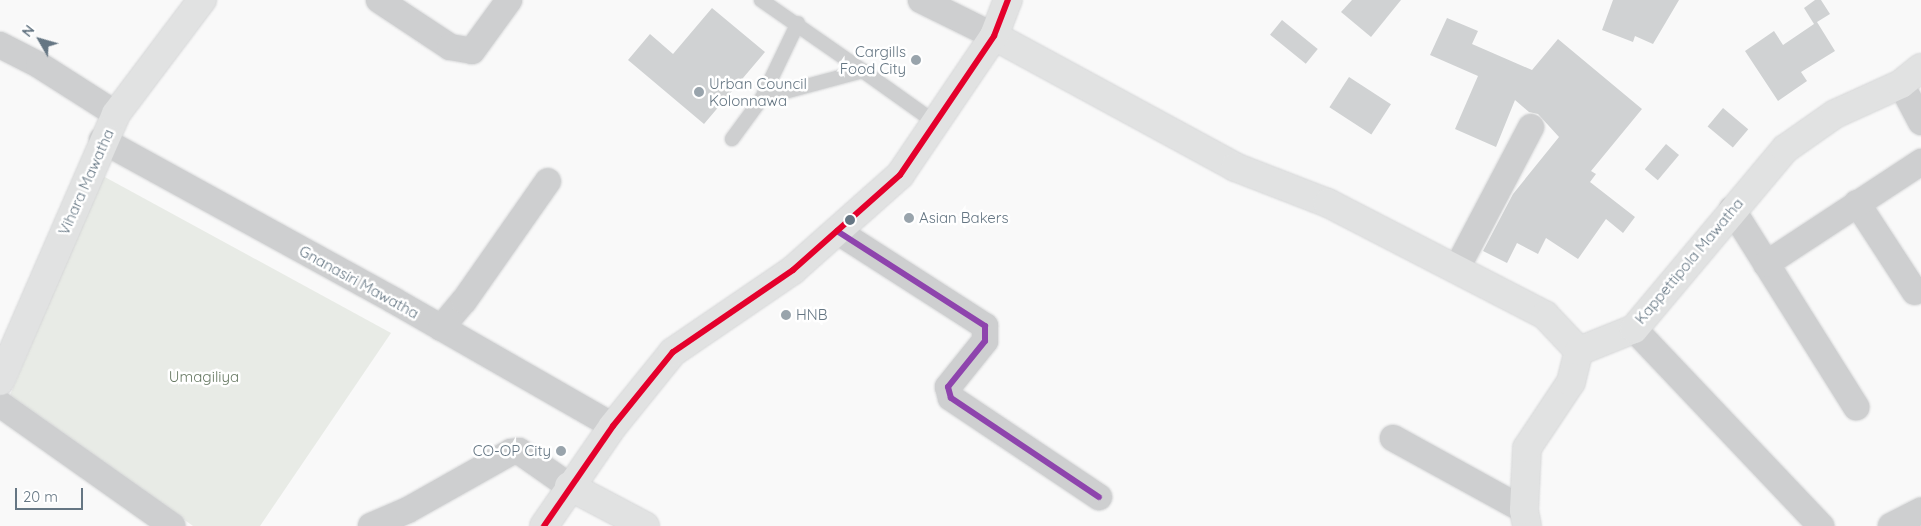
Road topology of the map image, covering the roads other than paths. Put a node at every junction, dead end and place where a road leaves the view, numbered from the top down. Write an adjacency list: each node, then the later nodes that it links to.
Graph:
1 (202, 0): 13 (street, Vihara Mawatha)
2 (378, 0): 3 (street)
3 (509, 0)
4 (762, 0): 7 (lane)
5 (922, 0): 8 (street)
6 (1008, 0): 8 (street)
7 (798, 23): 10 (lane); 12 (lane)
8 (994, 36): 15 (street); 25 (street)
9 (0, 45): 13 (street)
10 (863, 71): 12 (lane); 15 (lane)
11 (1911, 76): 14 (street); 22 (street, Kappettipola Mawatha)
12 (762, 98): 17 (lane)
13 (116, 114): 18 (street, Vihara Mawatha)
14 (1921, 122)
15 (936, 123): 23 (street)
16 (1531, 127): 25 (street)
17 (732, 139)
18 (102, 140): 27 (street, Gnanasiri Mawatha); 30 (street, Vihara Mawatha)
19 (1921, 162): 21 (street)
20 (548, 181): 27 (street)
21 (1857, 203): 24 (street); 26 (street)
22 (1732, 208): 24 (street); 28 (street, Kappettipola Mawatha)
23 (837, 231): 33 (street); 36 (street)
24 (1766, 264): 32 (street)
25 (1457, 268): 29 (street)
26 (1915, 292)
27 (441, 328): 33 (street, Gnanasiri Mawatha)
28 (1634, 329): 29 (street, Kappettipola Mawatha); 43 (street)
29 (1579, 351): 38 (street)
30 (0, 381)
31 (0, 404): 39 (street)
32 (1856, 407)
33 (613, 426): 35 (street)
34 (1393, 438): 38 (street)
35 (569, 486): 40 (street); 41 (street); 42 (street)
36 (1099, 497)
37 (1921, 511): 44 (street)
38 (1525, 518)
39 (172, 526)
40 (371, 526)
41 (544, 526)
42 (645, 526)
43 (1820, 526)
44 (1891, 526)

